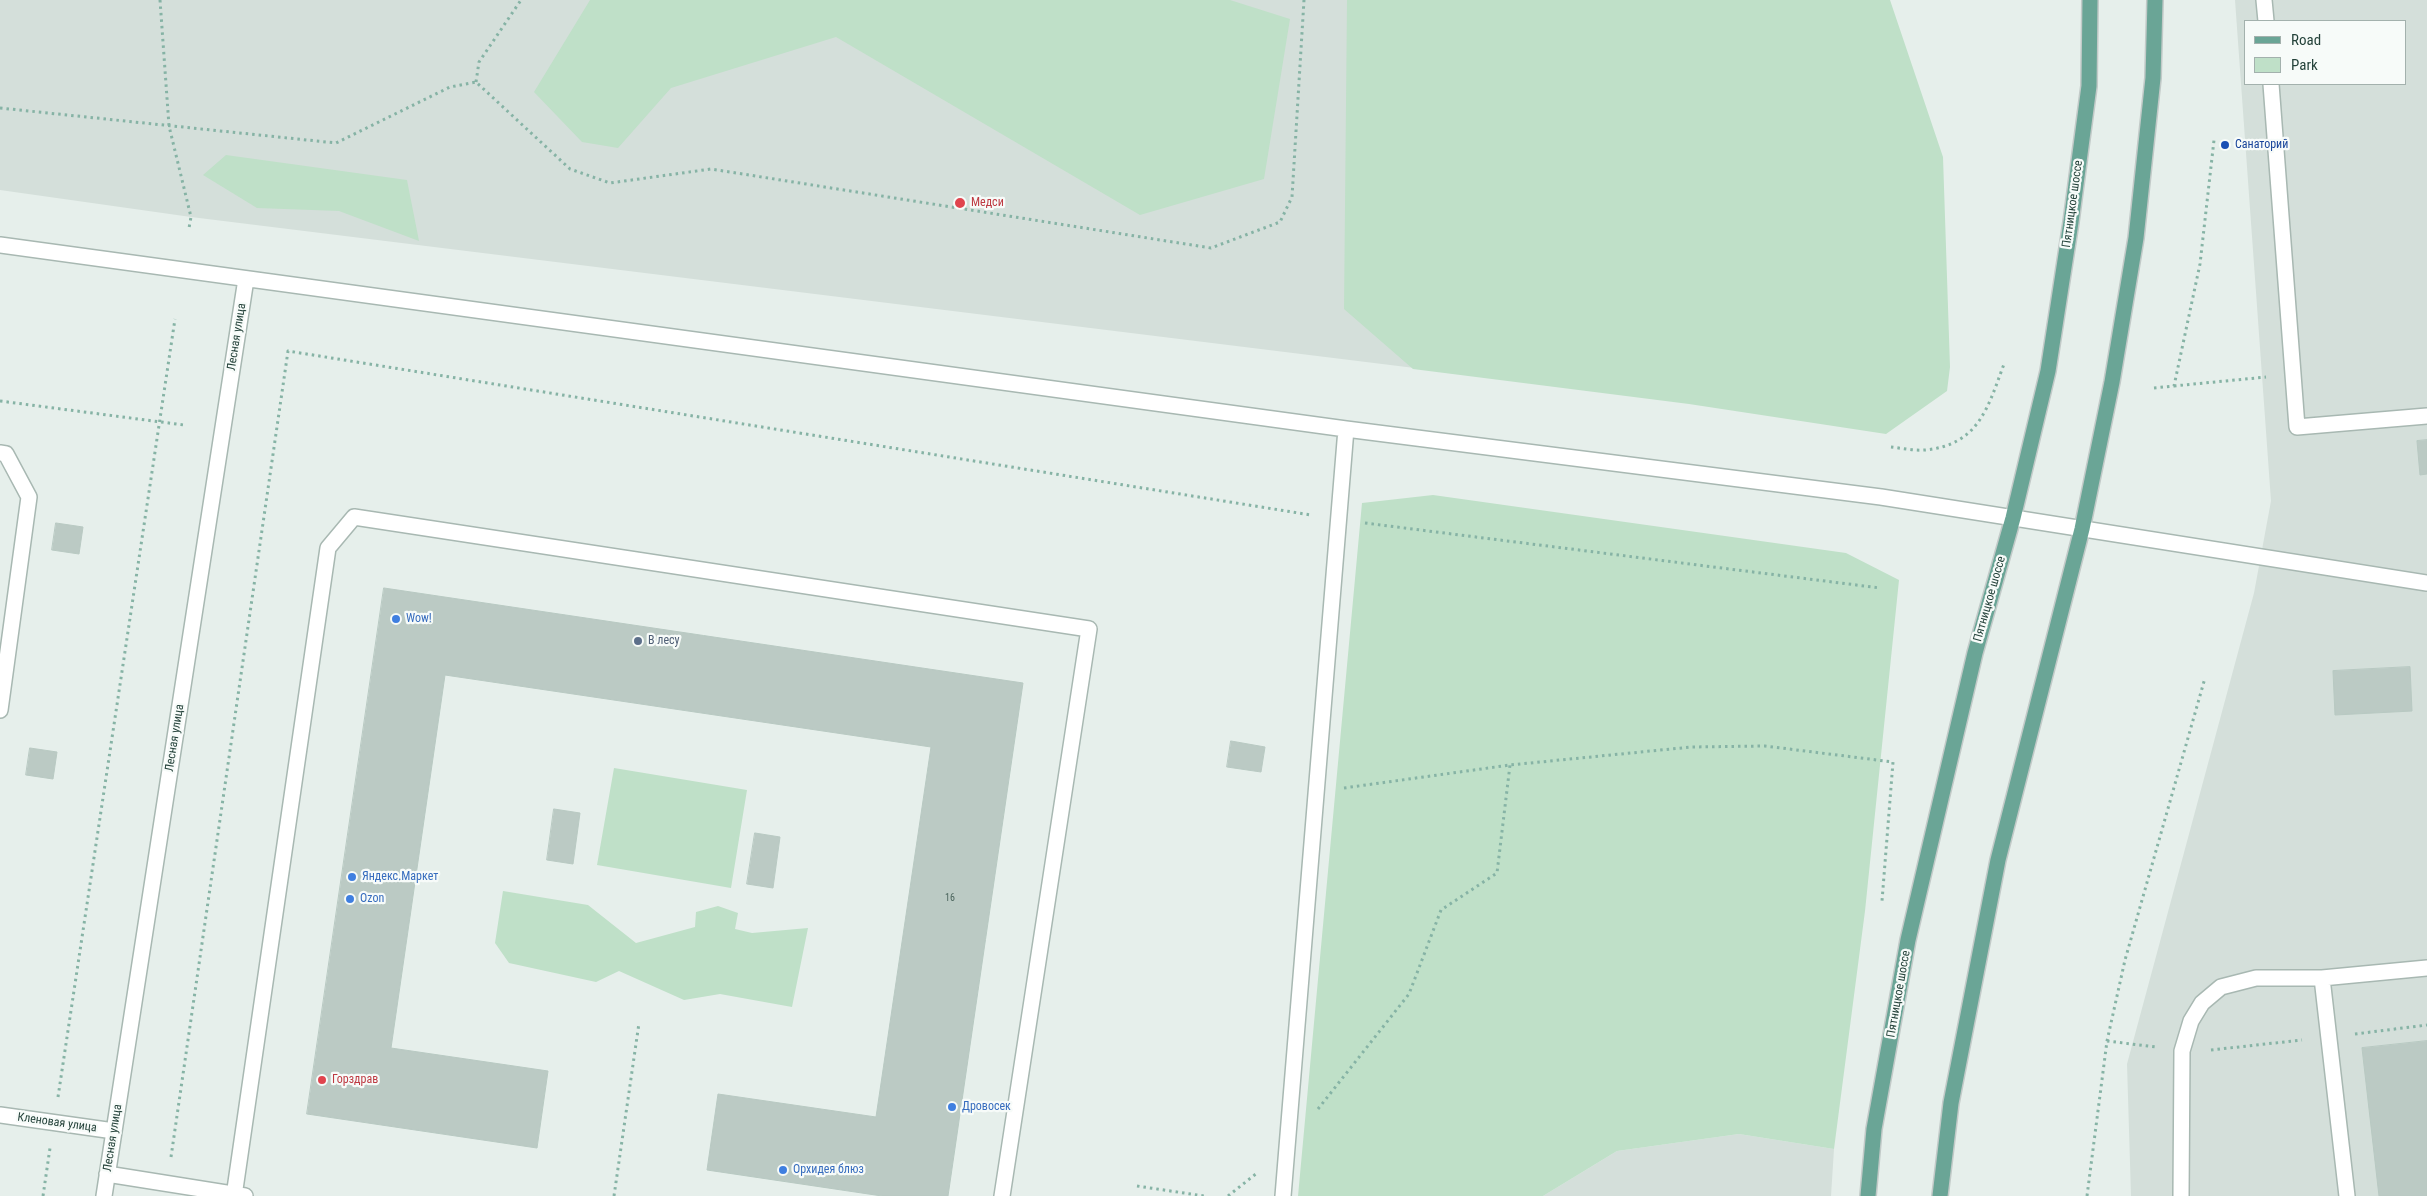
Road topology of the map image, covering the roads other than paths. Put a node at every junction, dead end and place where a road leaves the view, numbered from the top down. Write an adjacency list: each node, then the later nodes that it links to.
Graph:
1 (2090, 0): 11 (main road, Пятницкое шоссе)
2 (2155, 0): 12 (main road)
3 (2264, 0): 4 (street)
4 (2266, 20)
5 (2271, 85): 8 (street)
6 (0, 245): 7 (street)
7 (246, 279): 9 (street); 18 (street, Лесная улица)
8 (2427, 416)
9 (1346, 429): 11 (street); 23 (street)
10 (0, 453): 14 (street)
11 (2013, 518): 12 (street); 24 (main road, Пятницкое шоссе)
12 (2082, 529): 13 (street); 25 (main road)
13 (2427, 583)
14 (0, 710)
15 (2427, 968): 16 (street)
16 (2322, 978): 26 (street); 27 (street)
17 (0, 1115): 18 (street, Кленовая улица)
18 (114, 1131): 19 (street, Лесная улица)
19 (107, 1174): 20 (street); 21 (street, Лесная улица)
20 (238, 1195): 22 (street)
21 (104, 1196)
22 (1002, 1196)
23 (1283, 1196)
24 (1868, 1196)
25 (1940, 1196)
26 (2181, 1196)
27 (2347, 1196)

